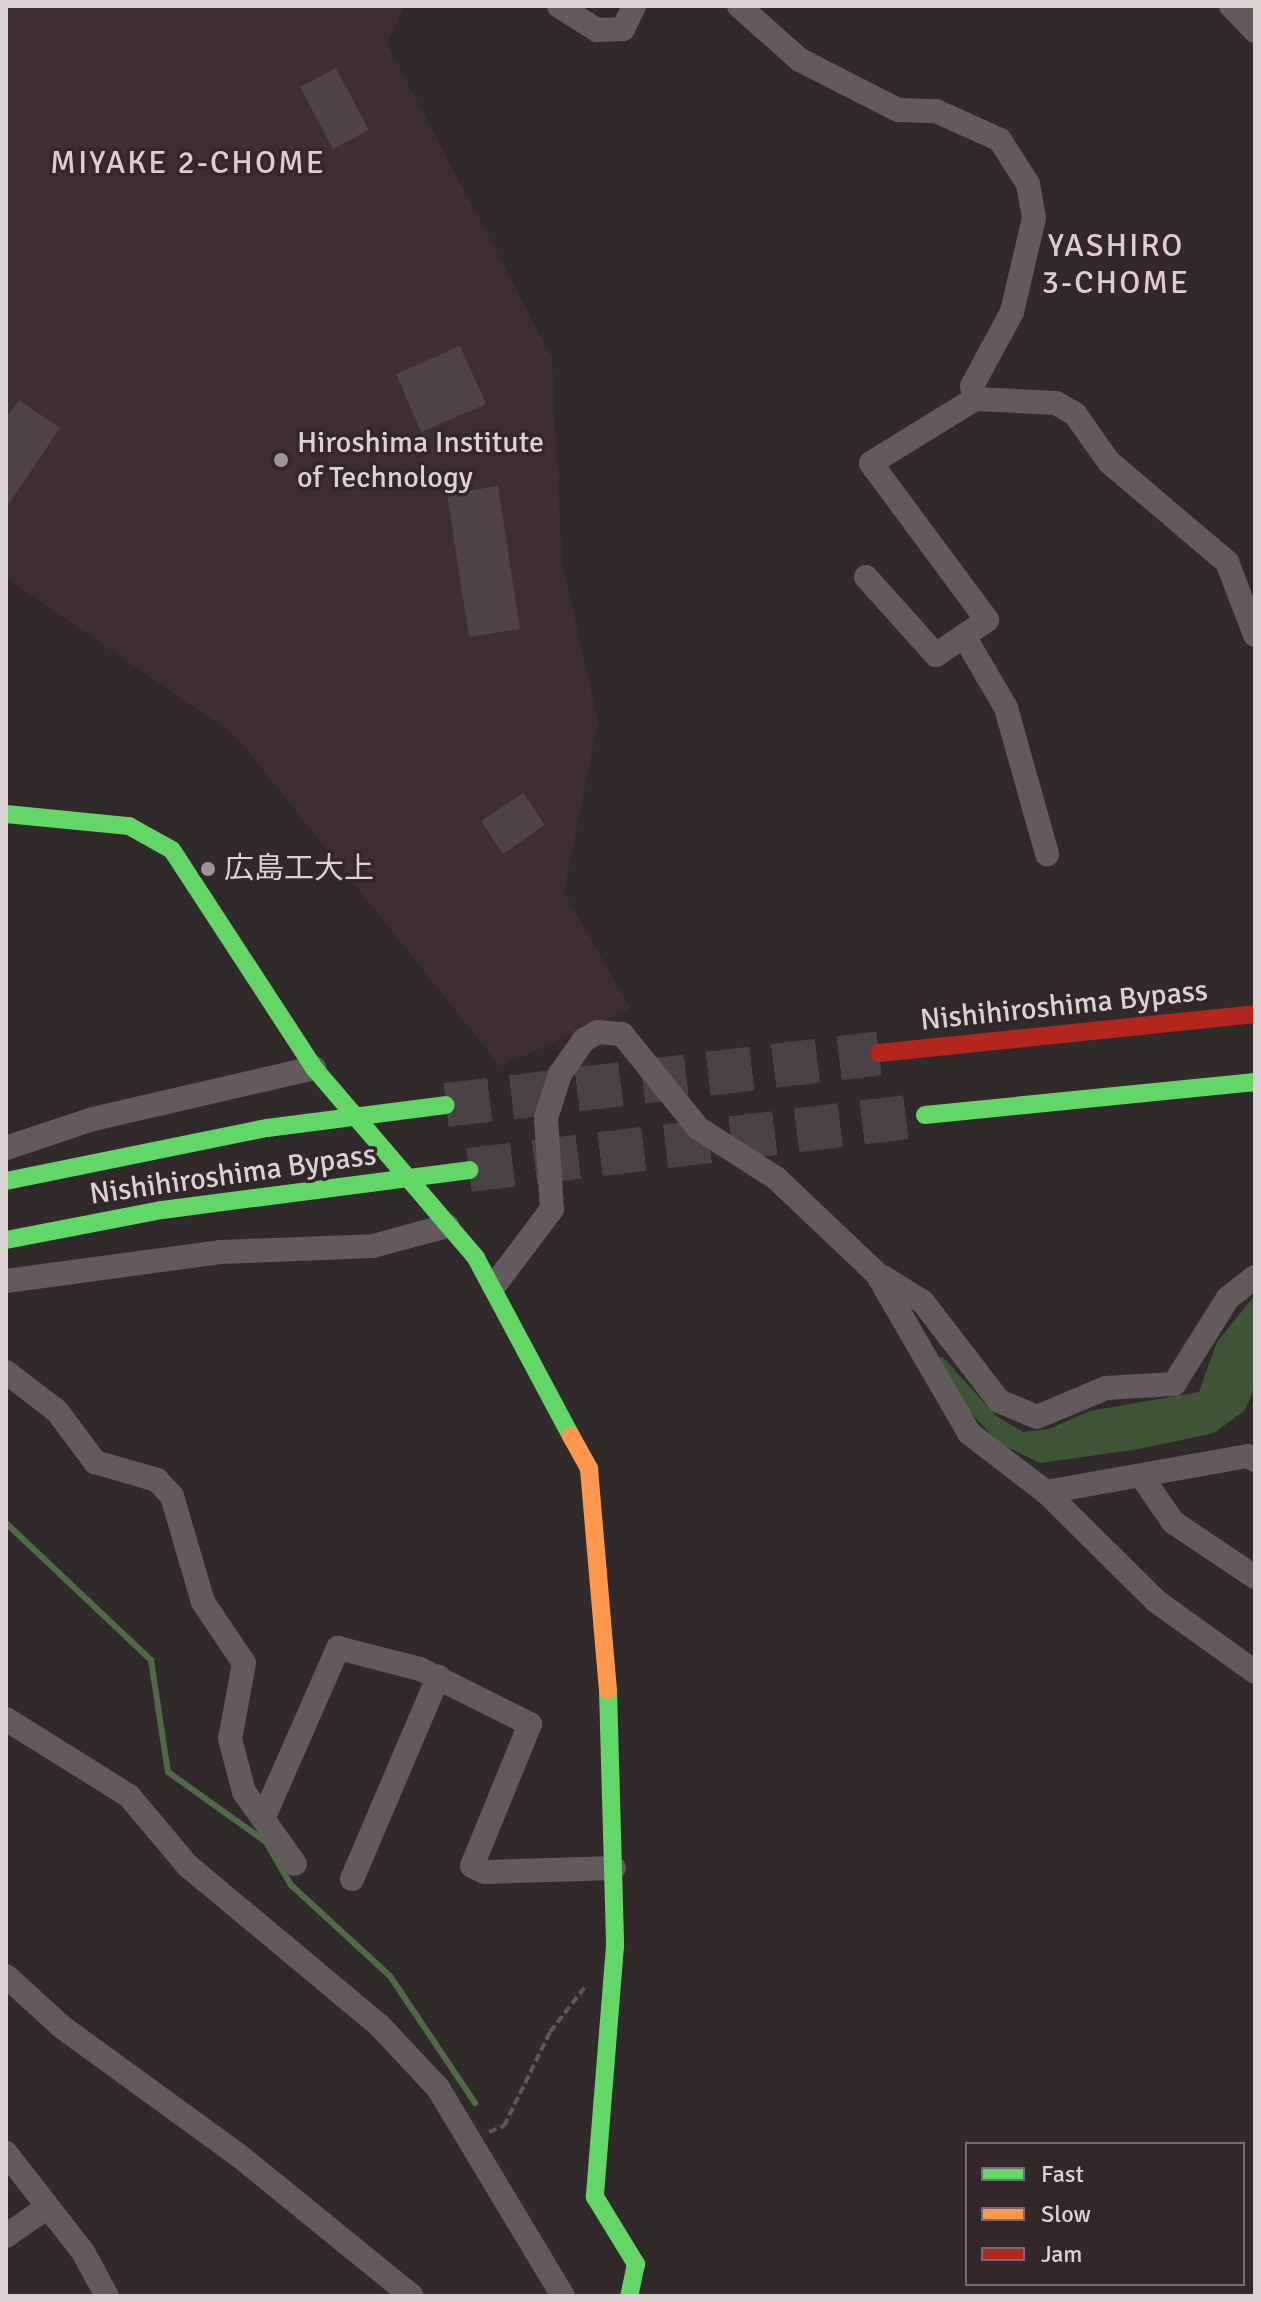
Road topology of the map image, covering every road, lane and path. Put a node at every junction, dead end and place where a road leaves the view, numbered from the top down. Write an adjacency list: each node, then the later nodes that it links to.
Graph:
1 (559, 6): 2 (street)
2 (634, 6)
3 (739, 6): 6 (street)
4 (1231, 6): 5 (street)
5 (1255, 31)
6 (975, 399): 8 (street); 9 (street)
7 (866, 577): 9 (street)
8 (1255, 635)
9 (964, 636): 11 (street)
10 (6, 814): 14 (main road)
11 (1047, 854)
12 (1255, 1014): 13 (main road, Nishihiroshima Bypass)
13 (879, 1053)
14 (314, 1068): 18 (street); 21 (main road)
15 (1255, 1082): 17 (main road)
16 (446, 1105): 20 (main road, Nishihiroshima Bypass)
17 (925, 1115)
18 (6, 1148)
19 (469, 1170): 22 (main road, Nishihiroshima Bypass)
20 (6, 1181)
21 (447, 1226): 25 (street); 26 (main road)
22 (6, 1240)
23 (877, 1274): 24 (street); 26 (street); 30 (street)
24 (1255, 1277)
25 (6, 1281)
26 (494, 1286): 37 (main road)
27 (6, 1372): 35 (street)
28 (1253, 1455): 29 (street)
29 (1142, 1477): 30 (street); 31 (street)
30 (1046, 1492): 32 (street)
31 (1255, 1577)
32 (1255, 1672)
33 (438, 1677): 35 (street); 37 (street); 38 (street)
34 (6, 1719): 47 (street)
35 (263, 1819): 36 (street)
36 (295, 1864)
37 (614, 1868): 48 (main road)
38 (352, 1879)
39 (6, 1976): 46 (street)
40 (591, 1978): 41 (path)
41 (490, 2131)
42 (6, 2153): 43 (street)
43 (46, 2208): 44 (street); 45 (street)
44 (6, 2236)
45 (107, 2296)
46 (412, 2296)
47 (563, 2296)
48 (629, 2296)

